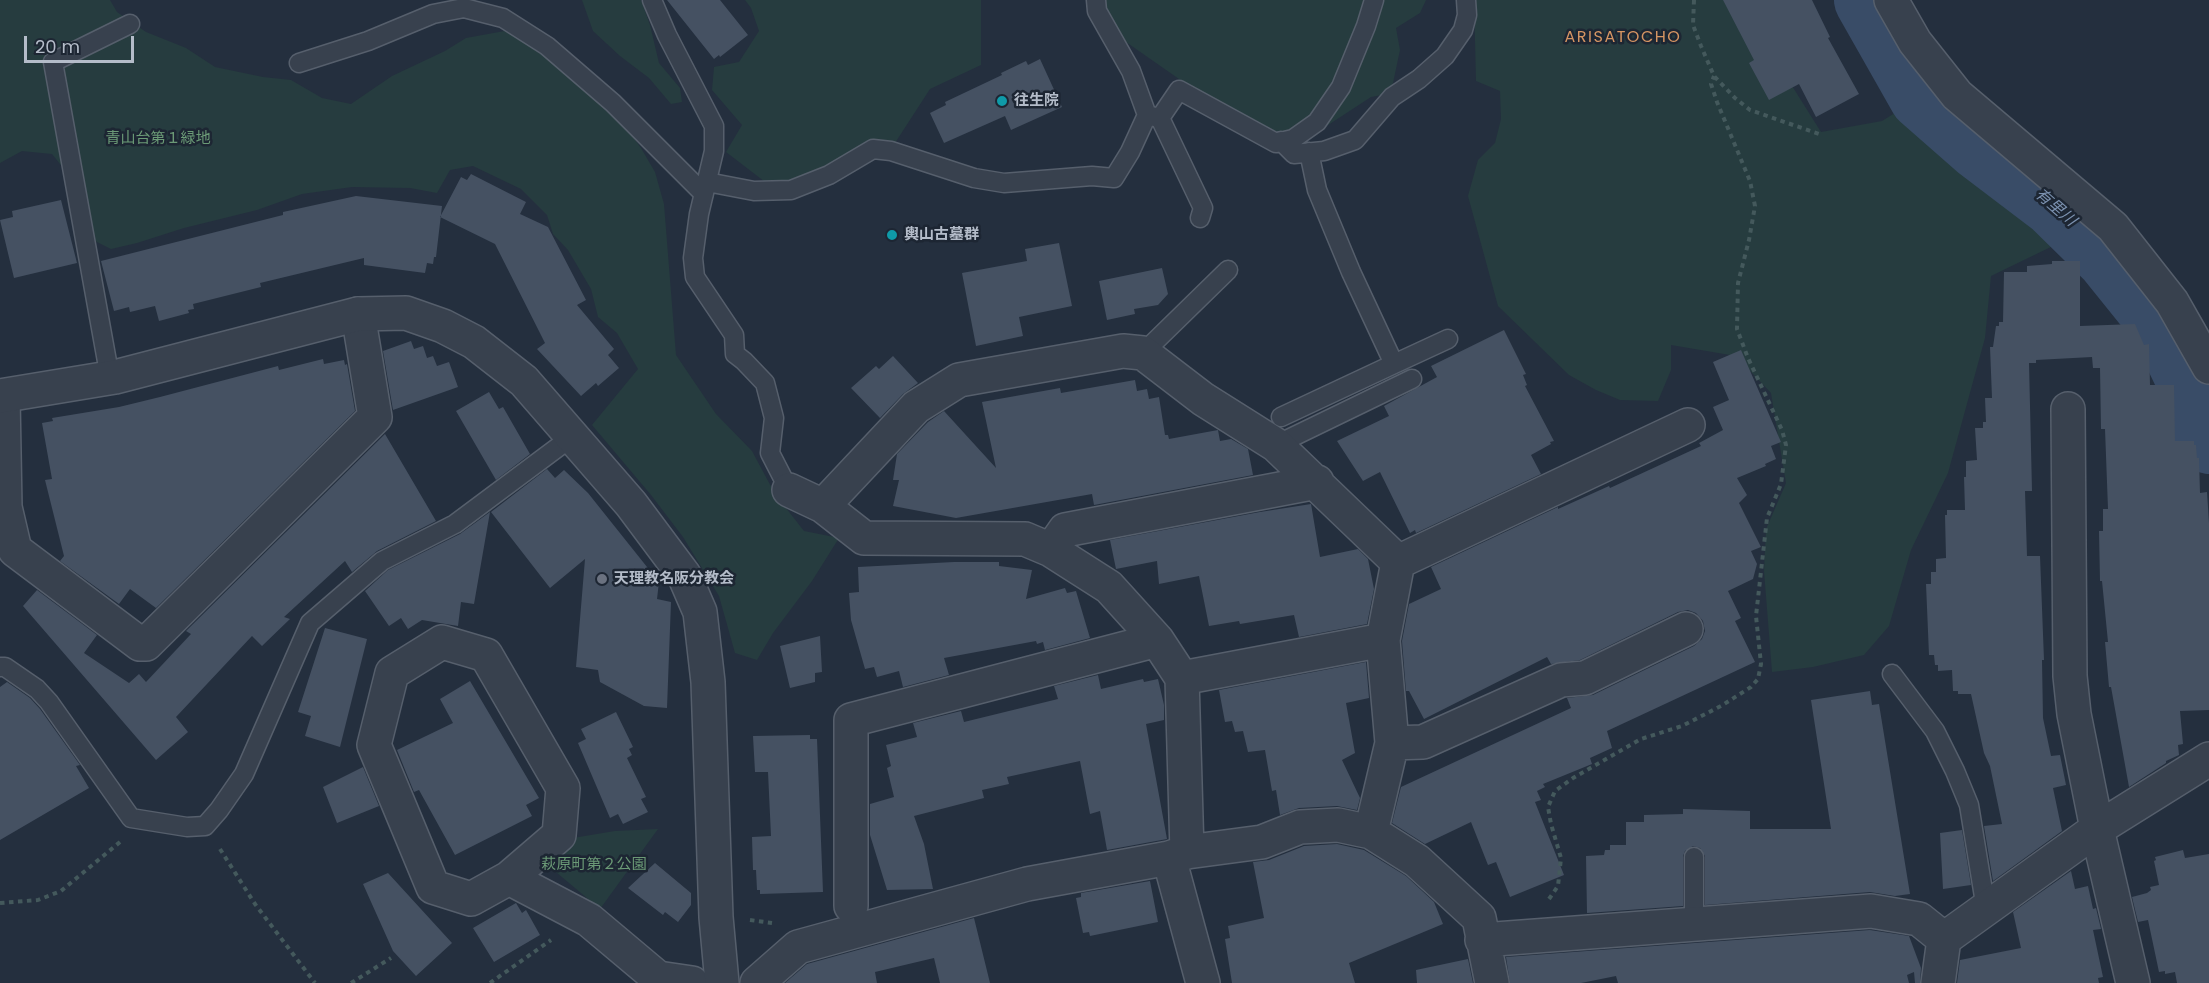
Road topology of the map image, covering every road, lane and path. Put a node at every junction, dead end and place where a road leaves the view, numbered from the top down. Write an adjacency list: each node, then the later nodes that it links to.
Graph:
1 (652, 0): 14 (lane)
2 (1096, 0): 10 (lane)
3 (1374, 0): 12 (lane)
4 (1466, 0): 13 (lane)
5 (1694, 0): 9 (path)
6 (1891, 0): 21 (street)
7 (130, 24): 22 (lane)
8 (299, 63): 14 (lane)
9 (1714, 76): 11 (path); 55 (path)
10 (1154, 117): 12 (lane); 14 (lane); 15 (lane)
11 (1822, 135)
12 (1281, 141): 13 (lane)
13 (1309, 152): 20 (lane)
14 (705, 188): 30 (lane)
15 (1200, 218)
16 (1228, 270): 19 (lane)
17 (358, 314): 22 (street); 28 (street); 33 (street)
18 (1448, 339): 20 (lane)
19 (1143, 353): 27 (street); 31 (street)
20 (1394, 364): 27 (lane)
21 (2209, 367)
22 (110, 378): 24 (street)
23 (1412, 379): 27 (lane)
24 (1, 397): 33 (street)
25 (2068, 409): 45 (street)
26 (1688, 425): 34 (street)
27 (1279, 431): 29 (street)
28 (573, 436): 44 (lane); 62 (street)
29 (1317, 482): 32 (street); 34 (street)
30 (789, 490): 31 (street)
31 (823, 506): 32 (street)
32 (1051, 550): 36 (street)
33 (8, 554)
34 (1398, 562): 37 (street)
35 (1686, 629): 41 (street)
36 (1157, 640): 40 (street); 51 (street)
37 (1383, 640): 40 (street); 41 (street)
38 (0, 667): 43 (lane)
39 (1892, 674): 52 (lane)
40 (1182, 678): 47 (street)
41 (1392, 743): 46 (street)
42 (2209, 759): 45 (street)
43 (131, 818): 44 (lane); 50 (path)
44 (205, 826): 58 (path)
45 (2097, 829): 52 (street); 67 (street)
46 (1371, 832): 47 (street); 55 (street)
47 (1178, 855): 63 (street); 64 (street)
48 (1694, 857): 54 (lane)
49 (509, 878): 49 (street); 53 (street)
50 (0, 903)
51 (850, 906)
52 (1986, 909): 56 (street)
53 (582, 917): 60 (path); 61 (street)
54 (1694, 925): 55 (street); 56 (street)
55 (1493, 939): 65 (street)
56 (1944, 939): 66 (street)
57 (391, 958): 59 (path)
58 (315, 983)
59 (351, 983)
60 (490, 983)
61 (692, 983)
62 (722, 983)
63 (757, 983)
64 (1203, 983)
65 (1492, 983)
66 (1938, 983)
67 (2133, 983)

